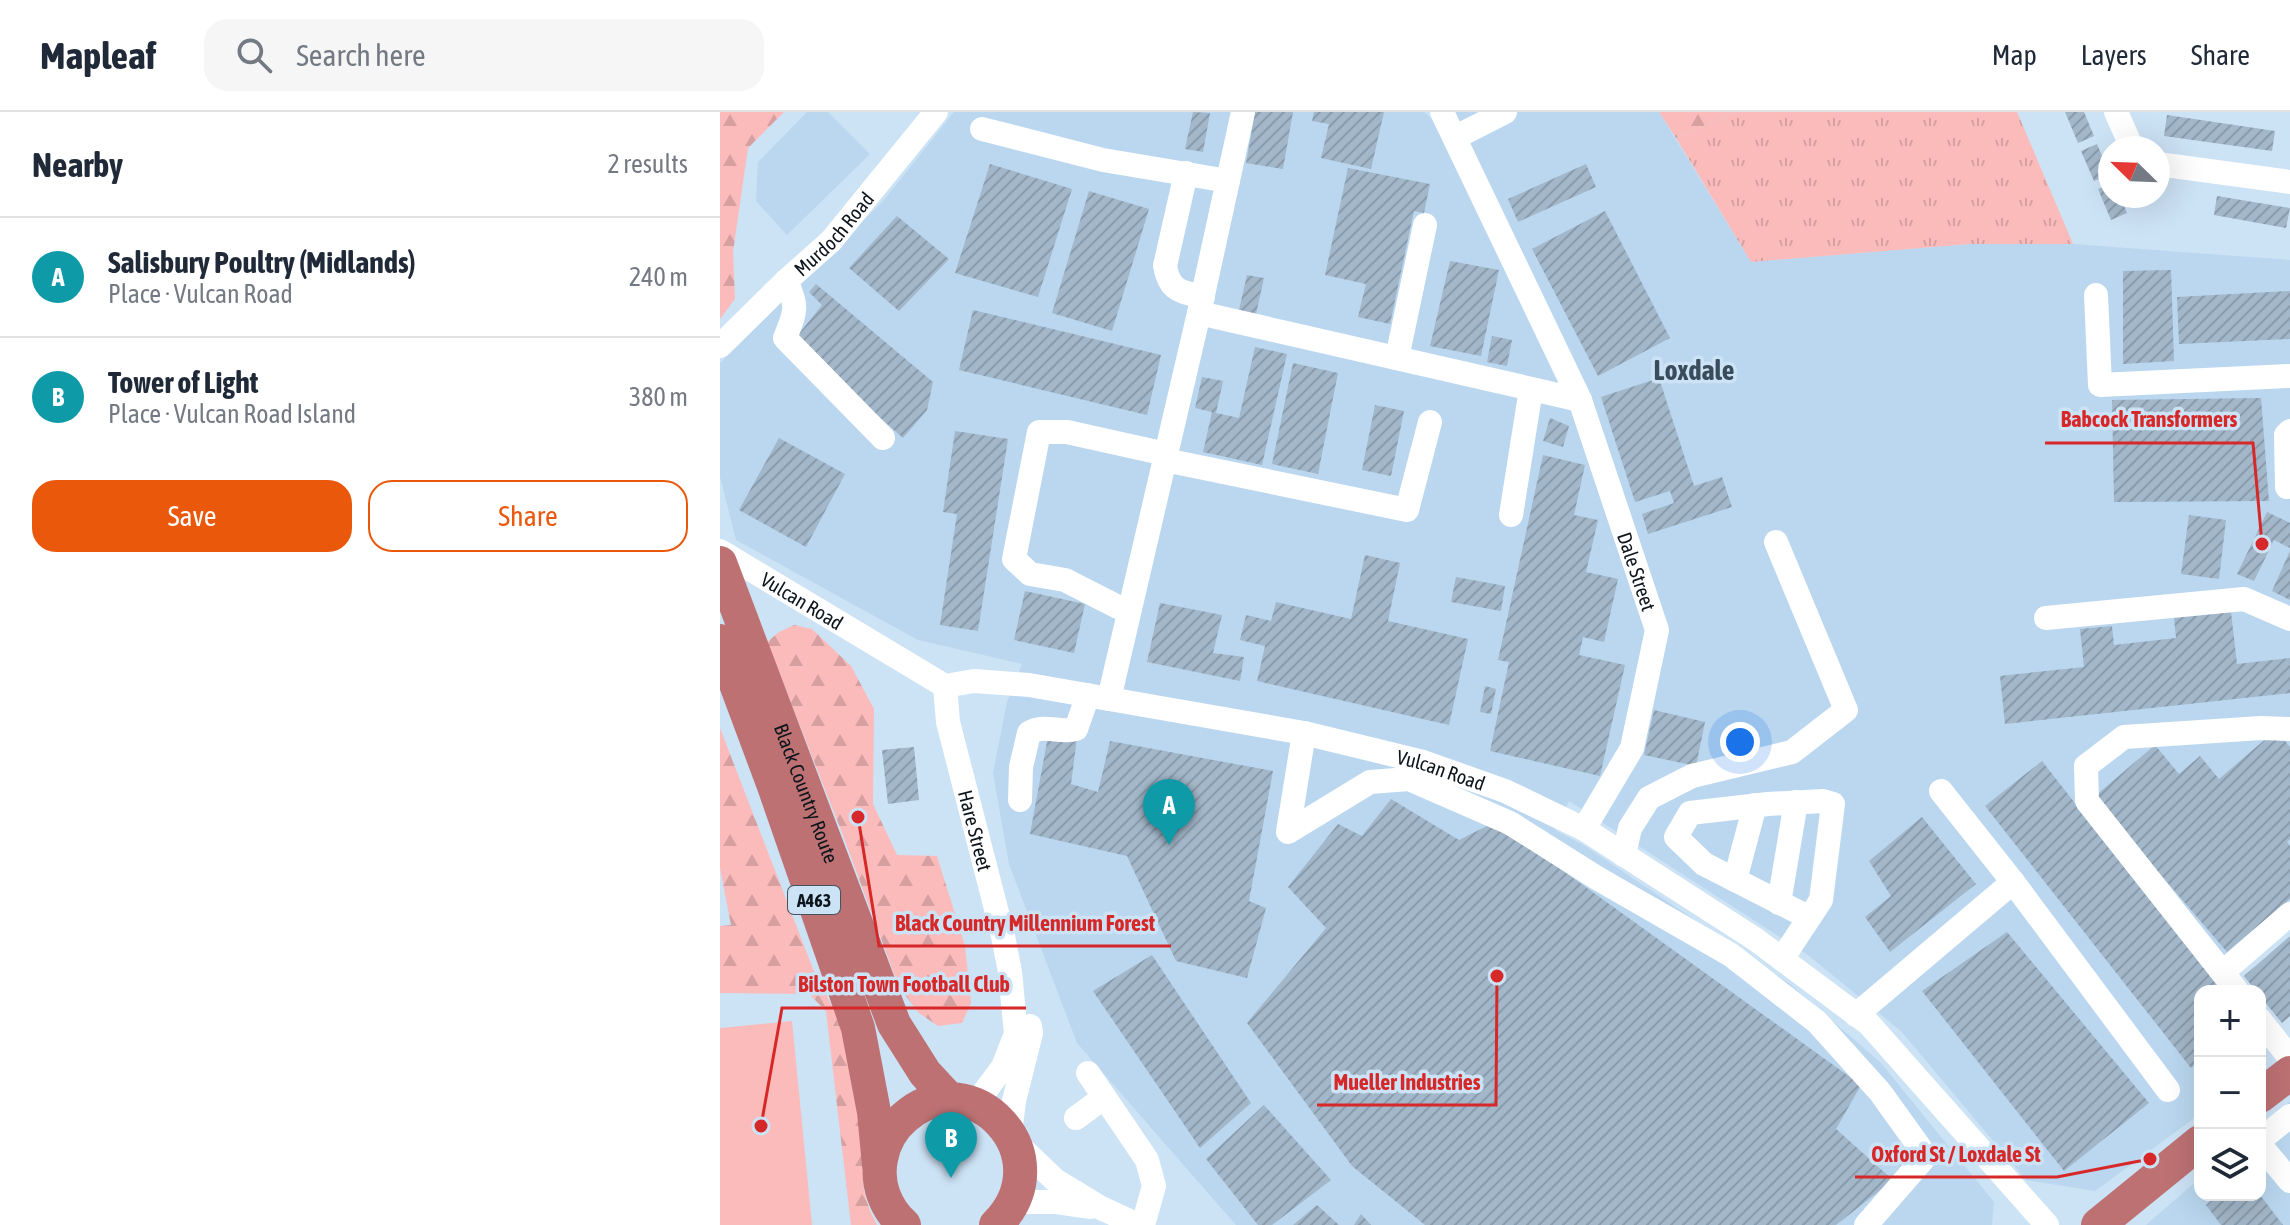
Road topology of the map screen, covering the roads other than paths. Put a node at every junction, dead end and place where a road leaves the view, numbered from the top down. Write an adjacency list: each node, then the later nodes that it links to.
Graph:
1 (936, 112): 14 (street, Murdoch Road)
2 (1243, 112): 11 (street)
3 (1442, 112): 8 (street, Dale Street)
4 (1505, 112): 8 (street)
5 (2116, 112): 7 (street)
6 (982, 129): 10 (street)
7 (2127, 136)
8 (1456, 137): 21 (street, Dale Street)
9 (2170, 166): 12 (street)
10 (1186, 173): 11 (street); 16 (street)
11 (1228, 181): 16 (street)
12 (2290, 182)
13 (1425, 225): 18 (street)
14 (786, 281): 17 (street, Murdoch Road); 24 (street)
15 (2096, 295): 19 (street)
16 (1201, 305): 18 (street); 25 (street)
17 (720, 346)
18 (1397, 358): 20 (street)
19 (2290, 376)
20 (1531, 389): 21 (street); 27 (street)
21 (1580, 400): 43 (street, Dale Street)
22 (1430, 422): 25 (street)
23 (2290, 431): 26 (street)
24 (883, 438)
25 (1166, 457): 31 (street); 31 (street)
26 (2287, 487)
27 (1511, 515)
28 (1776, 542): 44 (street)
29 (720, 551): 35 (street, Vulcan Road)
30 (720, 563): 61 (highway, Black Country Route / A463)
31 (1130, 608): 36 (street)
32 (2046, 618): 33 (street)
33 (2290, 619)
34 (720, 641): 68 (highway, Black Country Route / A463)
35 (945, 686): 36 (street, Vulcan Road); 51 (street, Hare Street)
36 (1098, 697): 38 (street, Vulcan Road); 40 (street)
37 (2290, 729): 52 (street)
38 (1304, 733): 43 (street, Vulcan Road); 74 (street)
39 (1941, 791): 46 (street)
40 (1020, 800)
41 (1796, 802): 42 (street); 47 (street); 49 (street)
42 (1755, 805): 45 (street); 45 (street)
43 (1584, 829): 44 (street, Vulcan Road)
44 (1624, 855): 50 (street, Vulcan Road)
45 (1735, 880): 47 (street)
46 (2013, 882): 53 (street); 58 (street)
47 (1779, 903): 49 (street)
48 (2290, 914): 52 (street)
49 (1808, 917): 50 (street)
50 (1782, 959): 53 (street, Vulcan Road)
51 (1010, 972): 61 (street, Hare Street); 64 (street, Hare Street)
52 (2230, 982)
53 (1856, 1015): 75 (street, Vulcan Road)
54 (2266, 1028): 55 (street)
55 (2290, 1058)
56 (1088, 1073): 60 (street)
57 (2290, 1073): 59 (highway)
58 (2168, 1090)
59 (2266, 1091)
60 (1103, 1098): 63 (street); 73 (street)
61 (954, 1101): 64 (highway); 68 (highway)
62 (2290, 1116): 65 (street)
63 (1076, 1118)
64 (1012, 1137): 70 (street); 71 (highway)
65 (2266, 1138)
66 (2194, 1147): 76 (highway)
67 (2266, 1151): 69 (street)
68 (879, 1165): 72 (highway, Black Country Route)
69 (2290, 1181)
70 (1101, 1208): 71 (street); 73 (street)
71 (1005, 1214)
72 (898, 1222)
73 (1141, 1225)
74 (1866, 1225)
75 (2047, 1225)
76 (2098, 1225)

